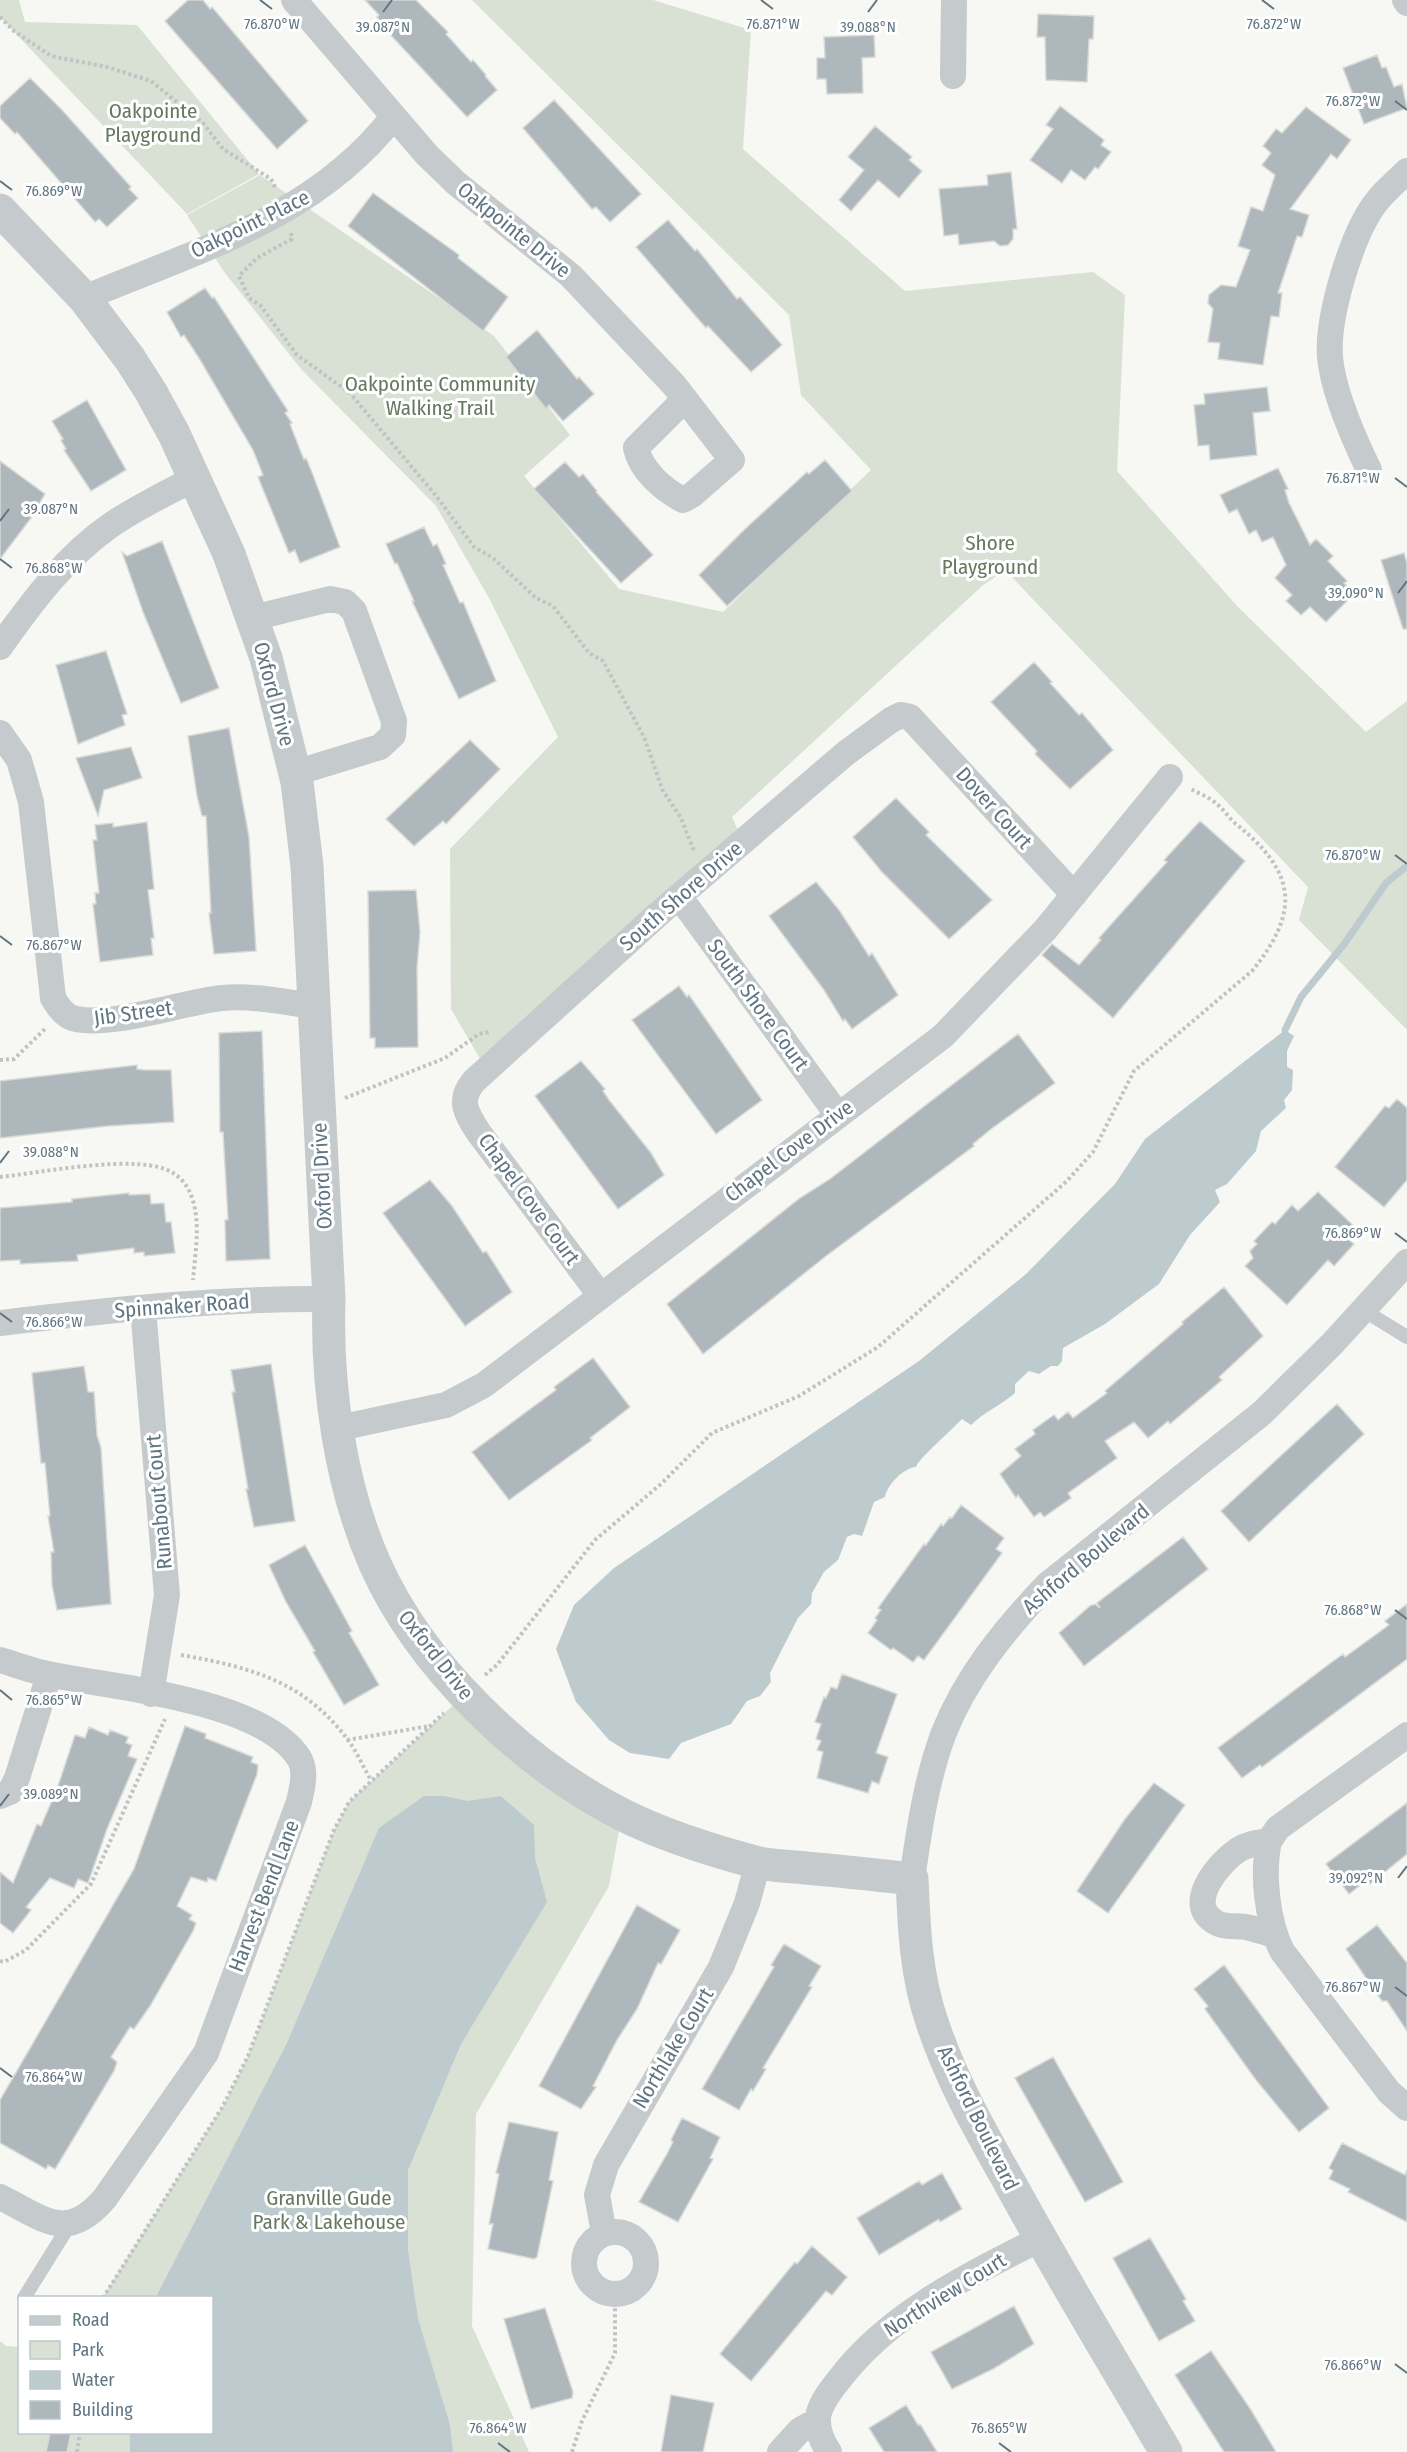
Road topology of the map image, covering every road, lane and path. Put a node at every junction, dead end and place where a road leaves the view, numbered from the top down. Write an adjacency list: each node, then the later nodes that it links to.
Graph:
1 (294, 0): 5 (street, Oakpointe Drive)
2 (954, 0): 4 (street)
3 (0, 17): 8 (path)
4 (953, 76)
5 (393, 117): 8 (street, Oakpoint Place); 10 (street, Oakpointe Drive)
6 (1407, 171): 11 (street)
7 (0, 210): 9 (street, Oxford Drive)
8 (285, 211): 9 (street, Oakpoint Place); 19 (path)
9 (84, 298): 12 (street, Oxford Drive)
10 (685, 399): 10 (street, Oakpointe Drive)
11 (1369, 470)
12 (195, 477): 13 (street, Oxford Drive); 14 (street)
13 (253, 618): 17 (street, Oxford Drive); 17 (street)
14 (0, 646)
15 (914, 720): 19 (street, South Shore Drive); 20 (street, Dover Court)
16 (0, 733): 23 (street, Jib Street)
17 (295, 773): 22 (street, Oxford Drive)
18 (1170, 777): 20 (street, Chapel Cove Drive); 42 (path)
19 (704, 874): 21 (street, South Shore Drive)
20 (1074, 895): 28 (street, Chapel Cove Drive)
21 (679, 896): 26 (street, South Shore Drive); 28 (street, South Shore Court)
22 (314, 1006): 23 (street, Jib Street); 27 (street, Oxford Drive)
23 (63, 1012): 25 (path)
24 (491, 1032): 27 (path)
25 (0, 1060)
26 (463, 1100): 31 (street, Chapel Cove Court)
27 (318, 1106): 32 (street, Oxford Drive)
28 (837, 1114): 31 (street, Chapel Cove Drive)
29 (0, 1177): 33 (path)
30 (1407, 1262): 35 (street, Ashford Boulevard)
31 (600, 1295): 38 (street, Chapel Cove Drive)
32 (329, 1299): 33 (street, Spinnaker Road); 38 (street, Oxford Drive)
33 (192, 1305): 34 (street, Spinnaker Road)
34 (143, 1308): 36 (street, Spinnaker Road); 39 (street, Runabout Court)
35 (1363, 1310): 37 (lane); 51 (street, Ashford Boulevard)
36 (0, 1323)
37 (1407, 1337)
38 (339, 1428): 42 (street, Oxford Drive)
39 (158, 1651): 43 (street, Runabout Court); 46 (path)
40 (0, 1660): 41 (street, Harvest Bend Lane)
41 (50, 1675): 43 (street, Harvest Bend Lane); 48 (street)
42 (465, 1694): 44 (path); 50 (street, Oxford Drive)
43 (162, 1696): 53 (path); 56 (street, Harvest Bend Lane)
44 (430, 1725): 46 (path); 47 (path)
45 (1407, 1735): 49 (street)
46 (347, 1740): 47 (path)
47 (371, 1780): 61 (path)
48 (0, 1796)
49 (1269, 1841): 52 (street); 52 (street)
50 (758, 1863): 51 (street, Oxford Drive); 57 (street, Northlake Court)
51 (912, 1879): 58 (street, Ashford Boulevard)
52 (1274, 1935): 54 (street)
53 (0, 1960)
54 (1407, 2108)
55 (0, 2197): 56 (street)
56 (70, 2224): 60 (lane)
57 (604, 2234): 59 (street); 59 (street)
58 (1040, 2239): 62 (street, Northview Court); 68 (street, Ashford Boulevard)
59 (615, 2294): 65 (path)
60 (25, 2296)
61 (104, 2296)
62 (818, 2420): 66 (street); 67 (street)
63 (80, 2434): 64 (path)
64 (76, 2452)
65 (572, 2452)
66 (780, 2452)
67 (829, 2452)
68 (1166, 2452)

